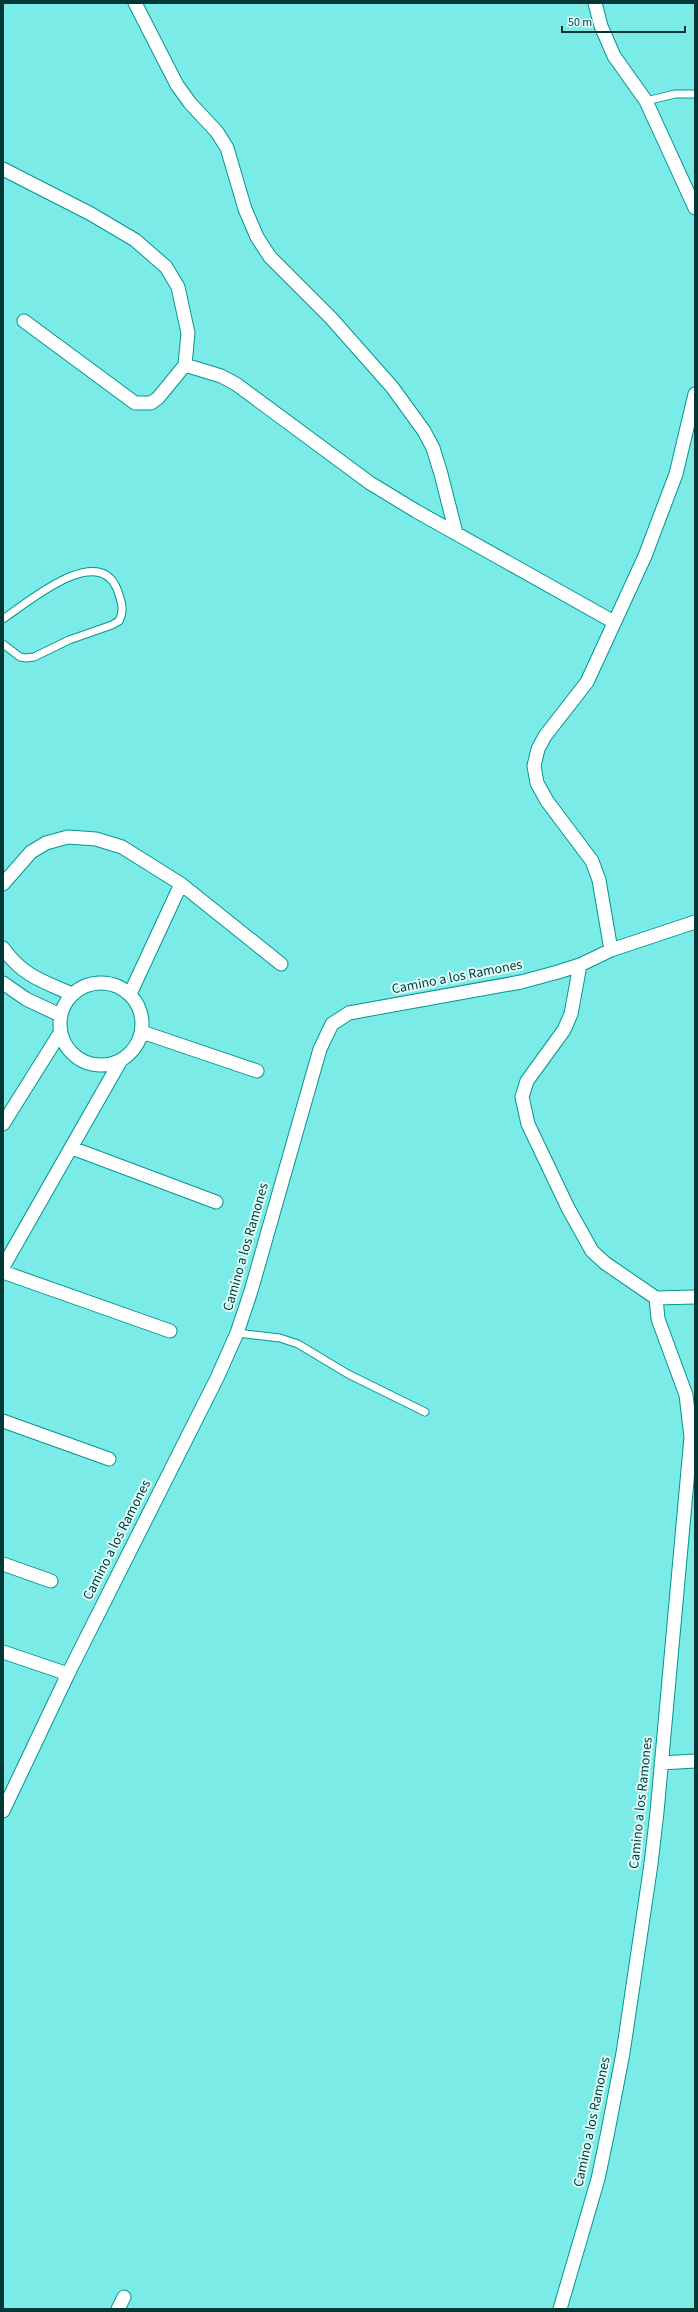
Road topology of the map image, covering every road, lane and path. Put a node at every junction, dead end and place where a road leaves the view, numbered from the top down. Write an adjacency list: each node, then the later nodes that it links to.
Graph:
1 (135, 3): 10 (street)
2 (595, 3): 4 (street)
3 (695, 94): 4 (lane)
4 (646, 101): 6 (street)
5 (3, 169): 8 (street)
6 (695, 208)
7 (24, 321): 8 (street)
8 (185, 365): 10 (street)
9 (695, 394): 12 (street)
10 (456, 533): 12 (street)
11 (3, 618): 13 (lane)
12 (614, 622): 18 (street)
13 (3, 644)
14 (3, 884): 15 (street)
15 (181, 884): 19 (street); 23 (street)
16 (695, 922): 18 (street, Camino a los Ramones)
17 (3, 948): 22 (street)
18 (611, 950): 20 (street, Camino a los Ramones)
19 (281, 964)
20 (580, 965): 35 (street); 37 (street, Camino a los Ramones)
21 (3, 984): 24 (street)
22 (72, 994): 23 (street); 24 (street)
23 (130, 994): 25 (street)
24 (60, 1015): 26 (street)
25 (142, 1032): 27 (street); 28 (street)
26 (60, 1033): 27 (street); 29 (street)
27 (121, 1060): 30 (street)
28 (256, 1071)
29 (3, 1124)
30 (72, 1148): 31 (street); 32 (street)
31 (216, 1202)
32 (3, 1267)
33 (3, 1272): 36 (street)
34 (695, 1297): 35 (street)
35 (656, 1298): 46 (street, Camino a los Ramones)
36 (170, 1331)
37 (237, 1333): 38 (lane); 44 (street, Camino a los Ramones)
38 (425, 1412)
39 (3, 1421): 40 (street)
40 (109, 1459)
41 (3, 1564): 42 (street)
42 (51, 1581)
43 (3, 1652): 44 (street)
44 (68, 1674): 47 (street, Camino a los Ramones)
45 (695, 1761): 46 (street)
46 (661, 1763): 50 (street, Camino a los Ramones)
47 (3, 1811)
48 (124, 2297): 49 (street)
49 (118, 2309)
50 (560, 2309)

